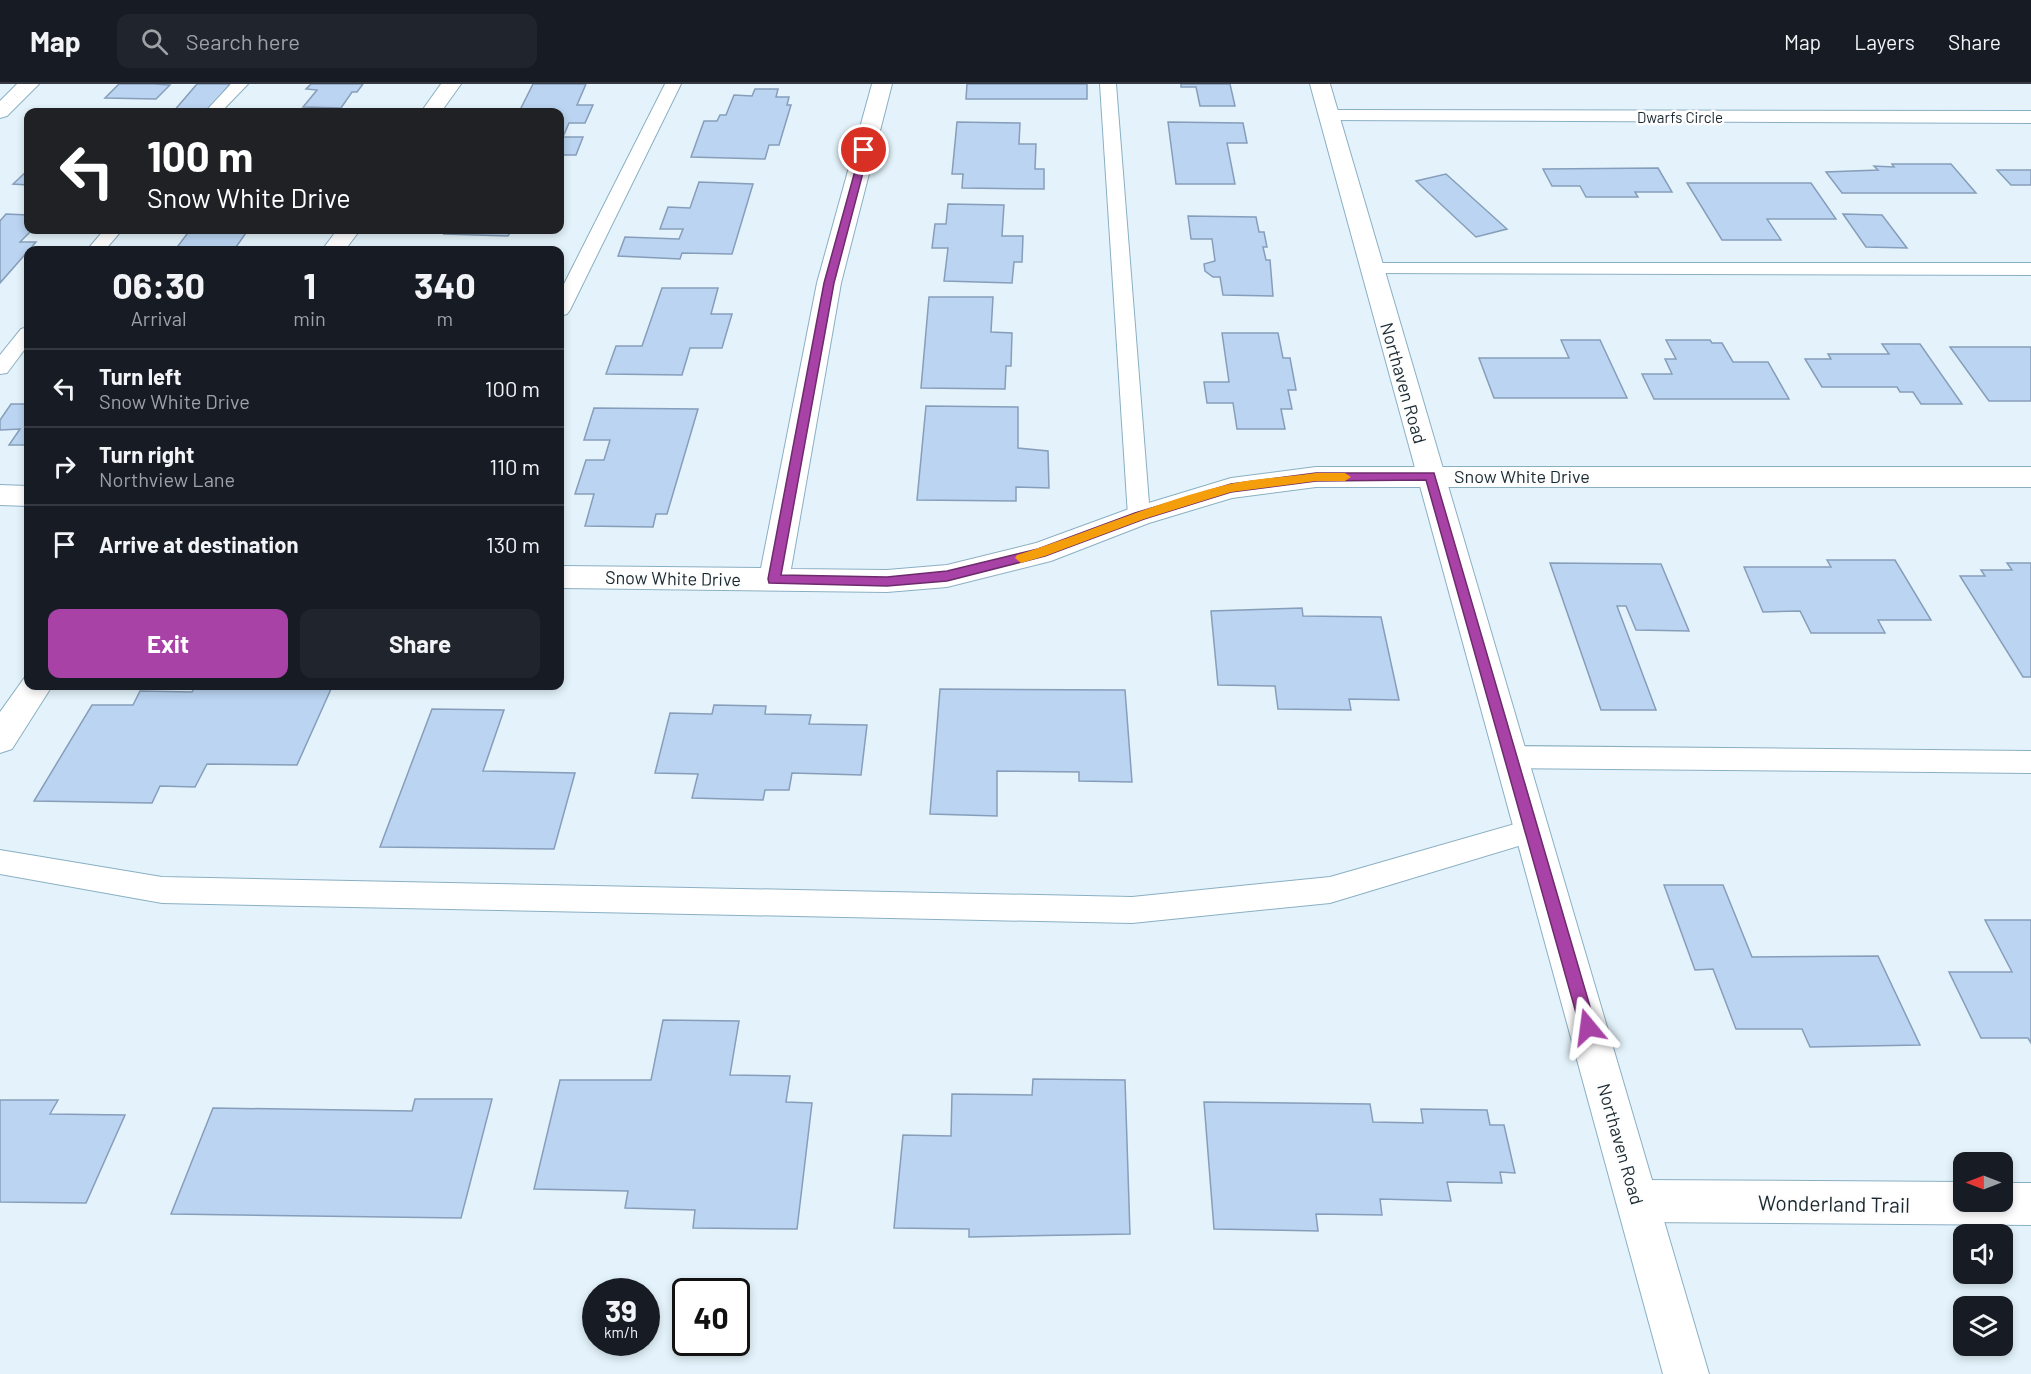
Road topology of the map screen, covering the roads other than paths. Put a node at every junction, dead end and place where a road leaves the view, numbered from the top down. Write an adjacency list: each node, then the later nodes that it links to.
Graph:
1 (29, 84): 10 (street)
2 (240, 84): 8 (lane)
3 (451, 84): 9 (street)
4 (673, 84): 17 (lane)
5 (882, 84): 26 (street)
6 (1108, 84): 24 (lane)
7 (1320, 84): 11 (street, Northaven Road)
8 (217, 108)
9 (434, 108)
10 (0, 112)
11 (1329, 116): 12 (street, Dwarfs Circle); 15 (street, Northaven Road)
12 (2031, 117)
13 (110, 234): 14 (lane)
14 (99, 246)
15 (1372, 269): 16 (lane); 20 (street, Northaven Road)
16 (2031, 269)
17 (564, 302)
18 (24, 338): 19 (lane)
19 (0, 368)
20 (1430, 476): 21 (street, Snow White Drive); 24 (street, Snow White Drive); 29 (street, Northaven Road)
21 (2031, 477)
22 (0, 495): 23 (street)
23 (24, 495)
24 (1140, 516): 26 (street, Snow White Drive)
25 (564, 577): 26 (street, Snow White Drive)
26 (774, 579)
27 (33, 690): 28 (street)
28 (0, 739)
29 (1511, 757): 30 (lane); 31 (street, Northaven Road)
30 (2031, 762)
31 (1532, 831): 32 (lane); 33 (street, Northaven Road)
32 (0, 862)
33 (1637, 1201): 34 (street, Wonderland Trail); 35 (street, Northaven Road)
34 (2031, 1204)
35 (1686, 1374)

